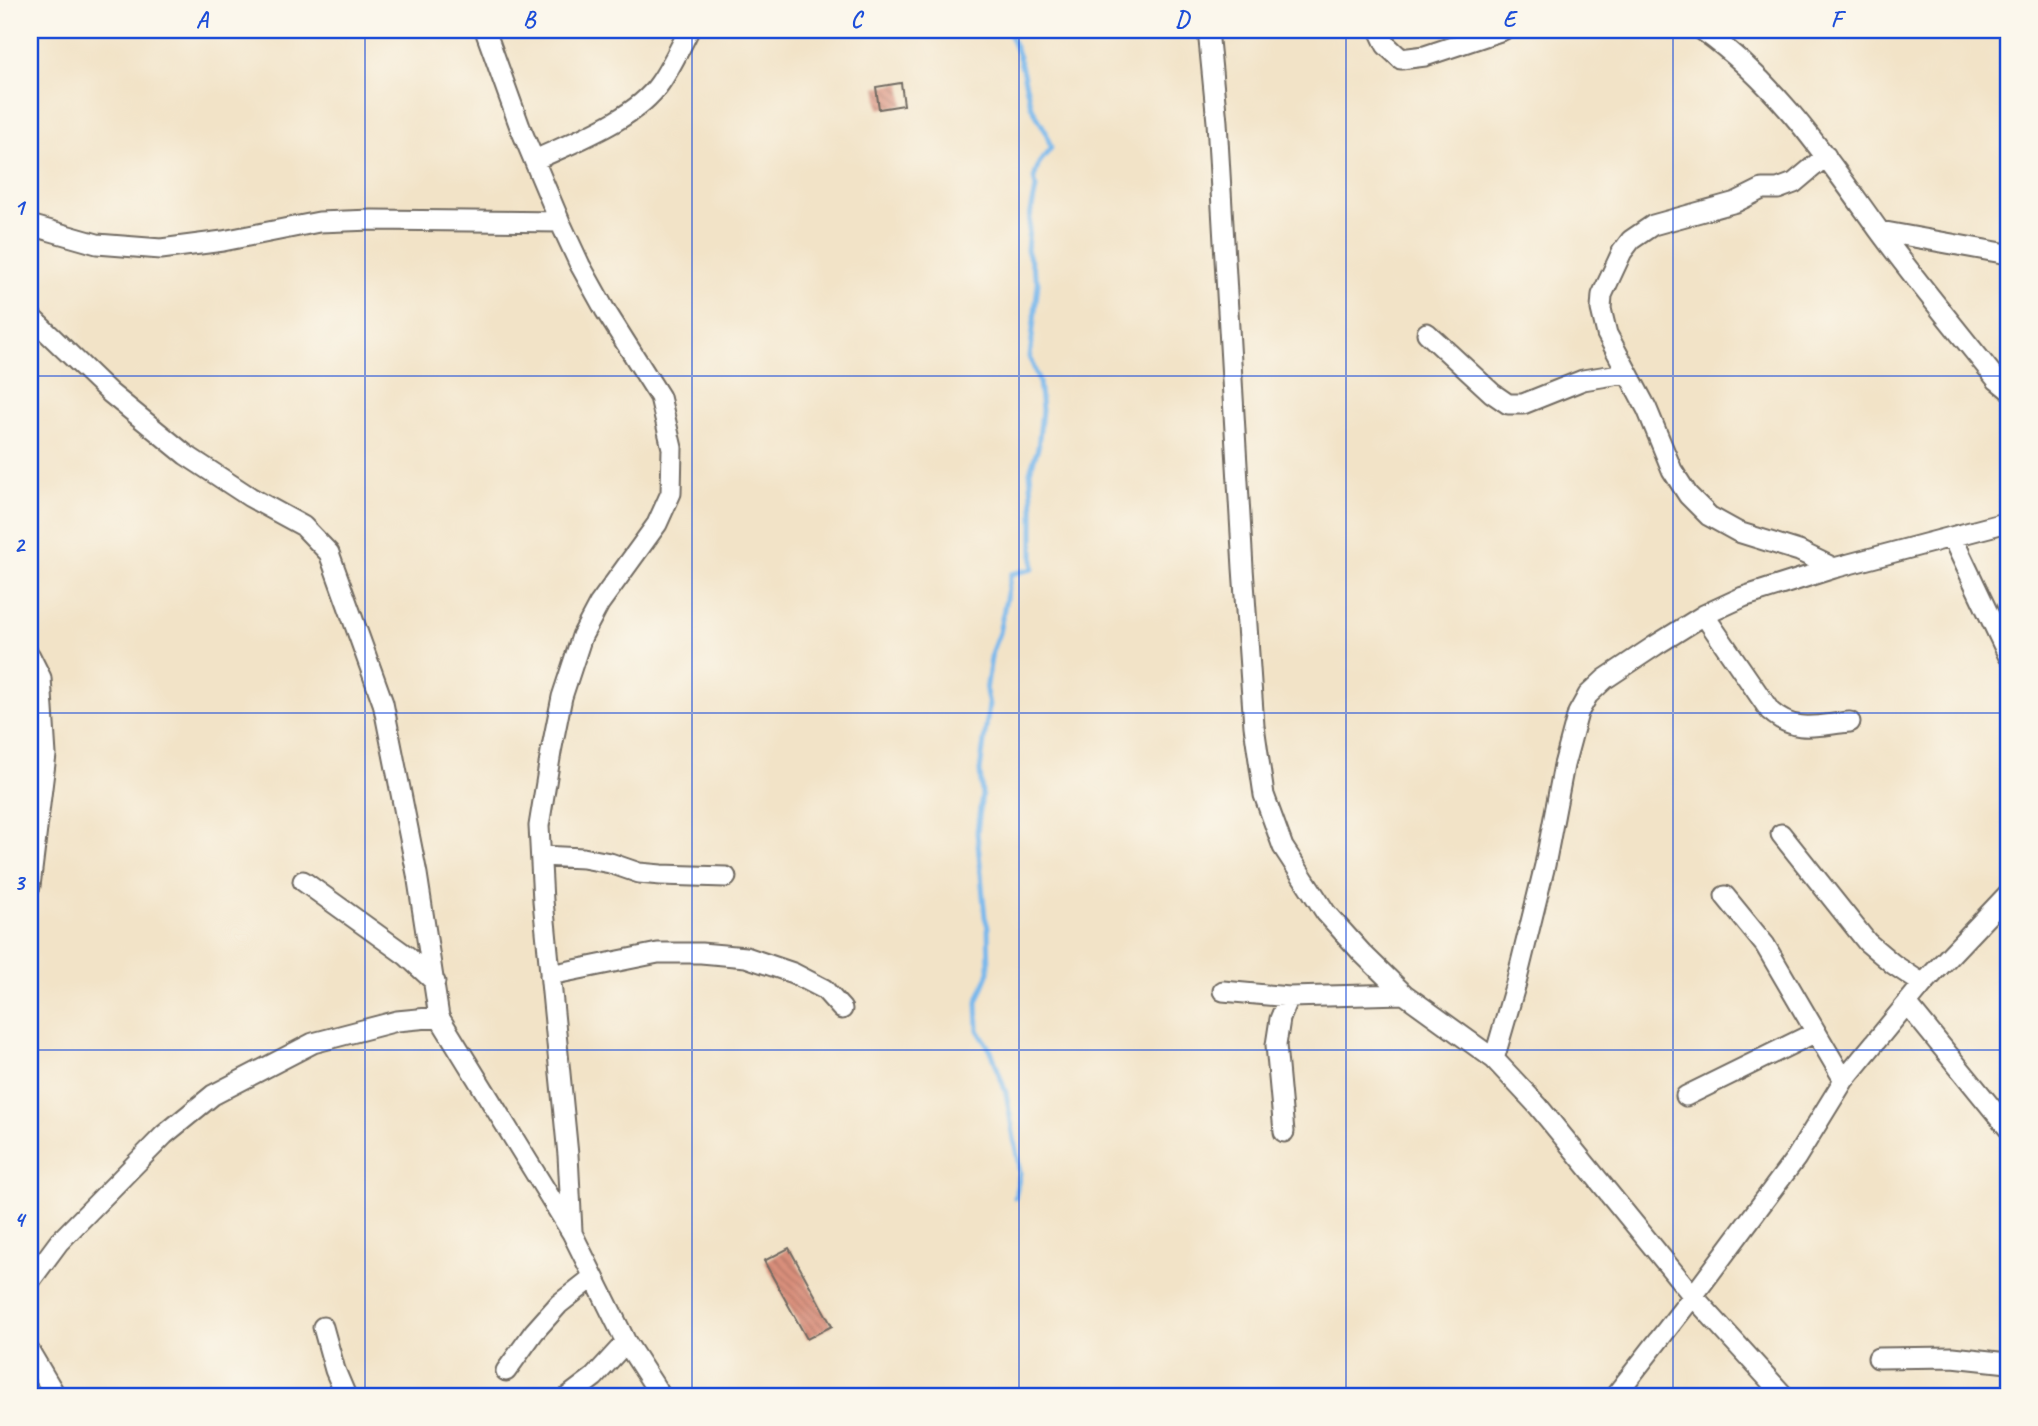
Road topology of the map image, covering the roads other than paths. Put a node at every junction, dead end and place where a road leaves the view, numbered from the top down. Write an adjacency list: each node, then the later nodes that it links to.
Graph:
1 (485, 30): 8 (street)
2 (689, 30): 8 (street)
3 (1208, 30): 35 (street)
4 (1379, 30): 5 (street)
5 (1503, 30)
6 (1702, 30): 7 (street)
7 (1826, 156): 11 (street); 15 (street)
8 (535, 160): 9 (street)
9 (560, 222): 10 (street); 25 (street)
10 (30, 225)
11 (1880, 231): 12 (street); 16 (street)
12 (2008, 254)
13 (30, 316): 32 (street)
14 (1427, 333): 15 (street)
15 (1626, 373): 19 (street)
16 (2008, 389)
17 (2008, 522): 18 (street)
18 (1952, 537): 19 (street); 21 (street)
19 (1834, 568): 20 (street)
20 (1704, 615): 23 (street); 41 (street)
21 (2008, 655)
22 (30, 656): 28 (street)
23 (1850, 722)
24 (1781, 834): 33 (street)
25 (541, 856): 26 (street); 31 (street)
26 (726, 877)
27 (303, 881): 32 (street)
28 (30, 886)
29 (2008, 894): 33 (street)
30 (1725, 896): 40 (street)
31 (550, 975): 38 (street); 46 (street)
32 (435, 982): 39 (street)
33 (1923, 984): 37 (street)
34 (1223, 991): 36 (street)
35 (1404, 994): 36 (street); 41 (street)
36 (1289, 997): 45 (street)
37 (1907, 1004): 42 (street); 44 (street)
38 (842, 1009)
39 (439, 1017): 46 (street); 48 (street)
40 (1816, 1032): 42 (street); 43 (street)
41 (1494, 1059): 49 (street)
42 (1844, 1080): 49 (street)
43 (1686, 1096)
44 (2008, 1128)
45 (1284, 1132)
46 (572, 1233): 47 (street)
47 (592, 1278): 51 (street); 55 (street)
48 (30, 1281)
49 (1693, 1296): 60 (street); 61 (street)
50 (323, 1327): 57 (street)
51 (625, 1342): 58 (street); 59 (street)
52 (30, 1352): 56 (street)
53 (1878, 1359): 54 (street)
54 (2008, 1363)
55 (506, 1371)
56 (56, 1396)
57 (346, 1396)
58 (569, 1396)
59 (661, 1396)
60 (1615, 1396)
61 (1784, 1396)

